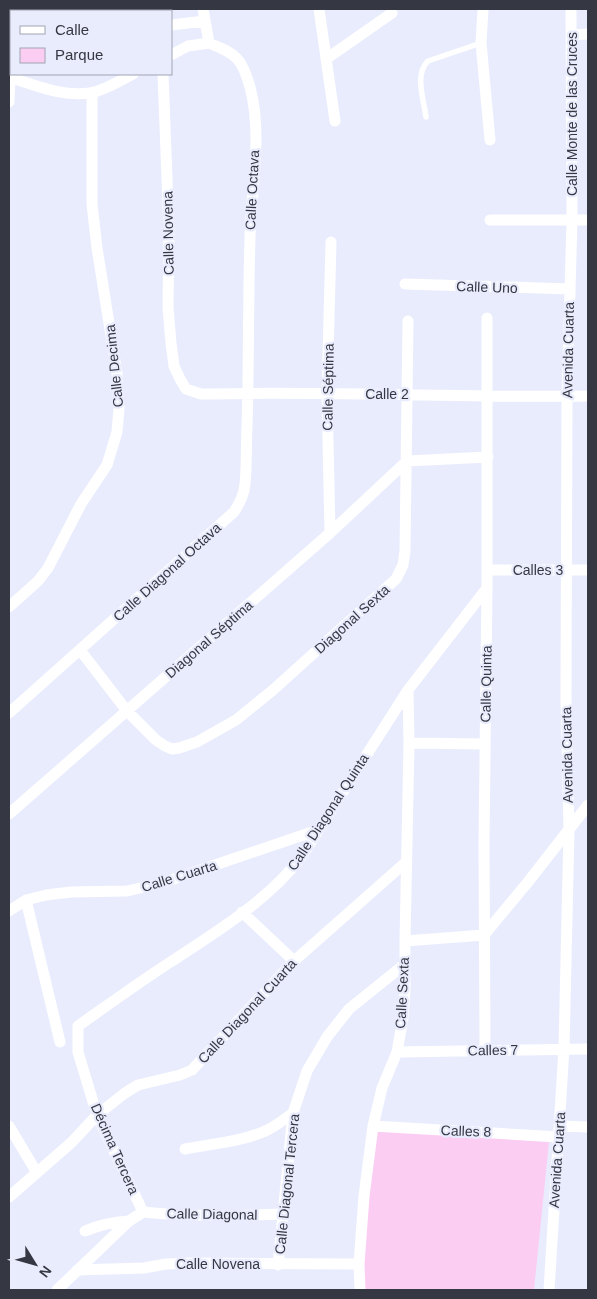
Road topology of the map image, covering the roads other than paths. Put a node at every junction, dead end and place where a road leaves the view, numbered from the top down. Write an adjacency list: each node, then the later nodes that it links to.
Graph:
1 (203, 9): 6 (street)
2 (319, 9): 13 (street)
3 (483, 9): 11 (street)
4 (571, 9): 8 (street, Calle Monte de las Cruces)
5 (392, 13): 13 (street)
6 (205, 21): 7 (street); 10 (street)
7 (172, 25)
8 (572, 34): 9 (street); 23 (street, Calle Monte de las Cruces)
9 (588, 34)
10 (209, 43): 12 (street); 31 (street, Calle Octava)
11 (481, 43): 19 (lane); 21 (street)
12 (172, 54)
13 (326, 59): 20 (street)
14 (131, 75): 17 (street)
15 (163, 75): 30 (street, Calle Novena)
16 (9, 77): 17 (street); 18 (street)
17 (92, 93): 44 (street, Calle Decima)
18 (9, 102)
19 (426, 117)
20 (335, 121)
21 (490, 140)
22 (490, 220): 23 (street)
23 (572, 220): 24 (street); 27 (street, Avenida Cuarta)
24 (588, 220)
25 (331, 242): 32 (street, Calle Séptima)
26 (405, 284): 27 (street, Calle Uno)
27 (570, 290): 36 (street, Avenida Cuarta)
28 (487, 318): 34 (street, Calle Quinta)
29 (408, 322): 33 (street, Diagonal Sexta)
30 (186, 389): 31 (street, Calle 2)
31 (248, 393): 32 (street, Calle 2); 45 (street, Calle Diagonal Octava)
32 (327, 394): 33 (street, Calle 2); 39 (street, Calle Séptima)
33 (407, 394): 34 (street, Calle 2); 38 (street, Diagonal Sexta)
34 (486, 396): 36 (street, Calle 2); 37 (street, Calle Quinta)
35 (588, 396): 36 (street, Calle 2)
36 (567, 397): 42 (street, Avenida Cuarta)
37 (488, 458): 38 (street); 40 (street, Calle Quinta)
38 (407, 461): 39 (street, Diagonal Séptima); 47 (street, Diagonal Sexta)
39 (330, 532): 47 (street, Diagonal Séptima)
40 (487, 570): 42 (street, Calles 3); 43 (street, Calle Quinta)
41 (588, 570): 42 (street, Calles 3)
42 (568, 571): 54 (street, Avenida Cuarta)
43 (487, 588): 46 (street, Calle Diagonal Quinta); 50 (street, Calle Quinta)
44 (9, 607)
45 (80, 650): 47 (street, Diagonal Sexta); 48 (street, Calle Diagonal Octava)
46 (408, 690): 49 (street, Calle Sexta); 53 (street, Calle Diagonal Quinta)
47 (127, 711): 52 (street, Diagonal Séptima)
48 (9, 712)
49 (409, 743): 50 (street); 55 (street, Calle Sexta)
50 (485, 744): 59 (street, Calle Quinta)
51 (588, 805): 54 (street)
52 (9, 814)
53 (318, 830): 56 (street, Calle Cuarta); 58 (street, Calle Diagonal Quinta)
54 (569, 830): 59 (street); 65 (street, Avenida Cuarta)
55 (406, 862): 60 (street, Calle Sexta); 61 (street, Calle Diagonal Cuarta)
56 (26, 900): 57 (street, Calle Cuarta); 64 (street)
57 (9, 911)
58 (242, 912): 61 (street); 63 (street, Calle Diagonal Quinta)
59 (484, 935): 60 (street); 67 (street, Calle Quinta)
60 (405, 941): 62 (street, Calle Sexta)
61 (294, 961): 70 (street, Calle Diagonal Cuarta)
62 (405, 964): 68 (street, Calle Sexta); 69 (street, Calle Diagonal Tercera)
63 (78, 1026): 70 (street, Décima Tercera)
64 (60, 1042)
65 (564, 1048): 66 (street, Calles 7); 67 (street, Calles 7); 74 (street, Avenida Cuarta)
66 (588, 1049)
67 (485, 1051): 68 (street, Calles 7)
68 (397, 1052): 72 (street, Calle Sexta)
69 (293, 1113): 75 (street); 79 (street, Calle Diagonal Tercera)
70 (97, 1115): 76 (street, Calle Diagonal Cuarta); 78 (street, Décima Tercera)
71 (9, 1126): 76 (street)
72 (373, 1126): 74 (street, Calles 8); 82 (street, Calle Sexta)
73 (588, 1127): 74 (street, Calles 8)
74 (559, 1131): 87 (street, Avenida Cuarta)
75 (185, 1149)
76 (38, 1173): 77 (street, Calle Diagonal Cuarta)
77 (9, 1197)
78 (143, 1212): 79 (street, Calle Diagonal); 80 (street)
79 (282, 1214): 83 (street, Calle Diagonal Tercera)
80 (129, 1221): 81 (street); 84 (street)
81 (85, 1231)
82 (359, 1264): 83 (street, Calle Novena); 86 (street, Calle Sexta)
83 (278, 1265): 84 (street, Calle Novena)
84 (77, 1270): 85 (street)
85 (57, 1290)
86 (360, 1290)
87 (549, 1290)

